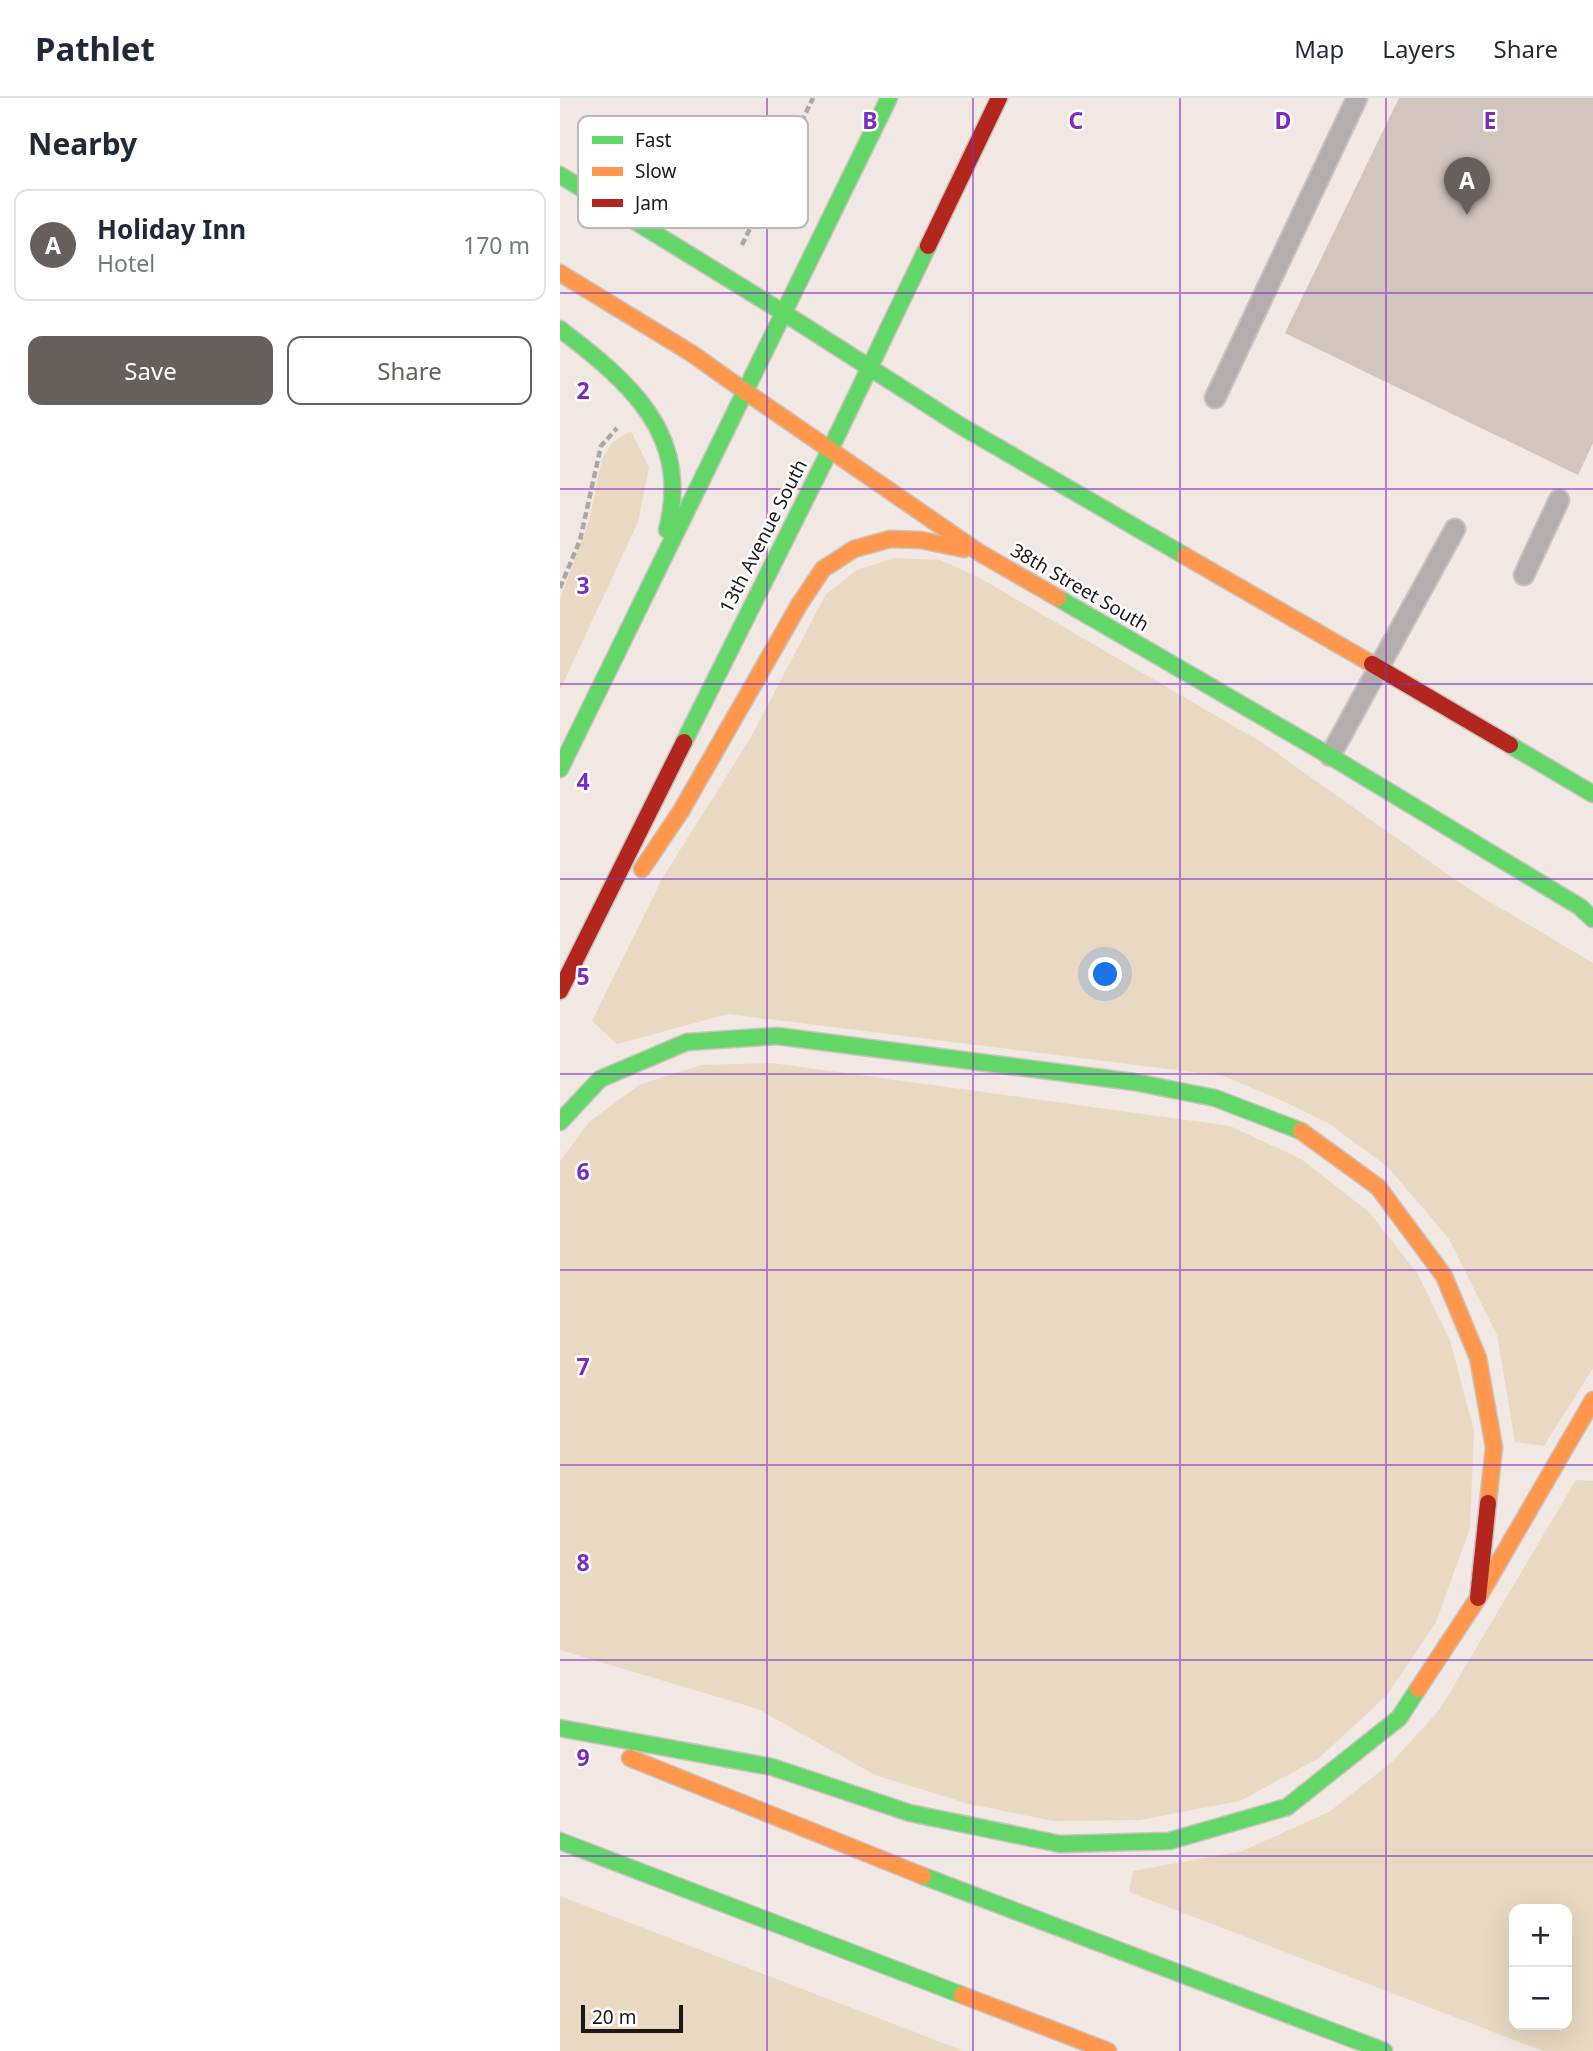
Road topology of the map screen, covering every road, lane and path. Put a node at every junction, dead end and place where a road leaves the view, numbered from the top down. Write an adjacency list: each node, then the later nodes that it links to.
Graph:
1 (813, 98): 5 (path)
2 (889, 98): 12 (main road)
3 (999, 98): 14 (main road, 13th Avenue South)
4 (1356, 98): 16 (lane)
5 (804, 116)
6 (560, 175): 7 (main road)
7 (578, 186)
8 (646, 228): 12 (main road)
9 (750, 228): 10 (path)
10 (745, 239)
11 (560, 273): 15 (main road, 38th Street South)
12 (784, 313): 14 (main road); 15 (main road)
13 (560, 329): 22 (main road)
14 (869, 369): 18 (main road, 13th Avenue South); 25 (main road)
15 (746, 392): 18 (main road, 38th Street South); 22 (main road)
16 (1215, 398)
17 (621, 425): 24 (path)
18 (830, 450): 21 (main road, 38th Street South); 30 (main road, 13th Avenue South)
19 (1559, 500): 23 (lane)
20 (1455, 529): 25 (lane)
21 (981, 553): 26 (main road, 38th Street South); 30 (main road)
22 (656, 575): 27 (main road)
23 (1524, 575)
24 (560, 588)
25 (1380, 668): 26 (lane); 28 (main road)
26 (1330, 756): 29 (main road, 38th Street South)
27 (560, 769)
28 (1593, 794)
29 (1589, 913)
30 (560, 990)
31 (560, 1122): 33 (main road)
32 (1593, 1400): 33 (main road)
33 (1478, 1598): 34 (main road)
34 (560, 1729): 37 (main road)
35 (560, 1841): 36 (main road)
36 (1108, 2051)
37 (1384, 2051)

